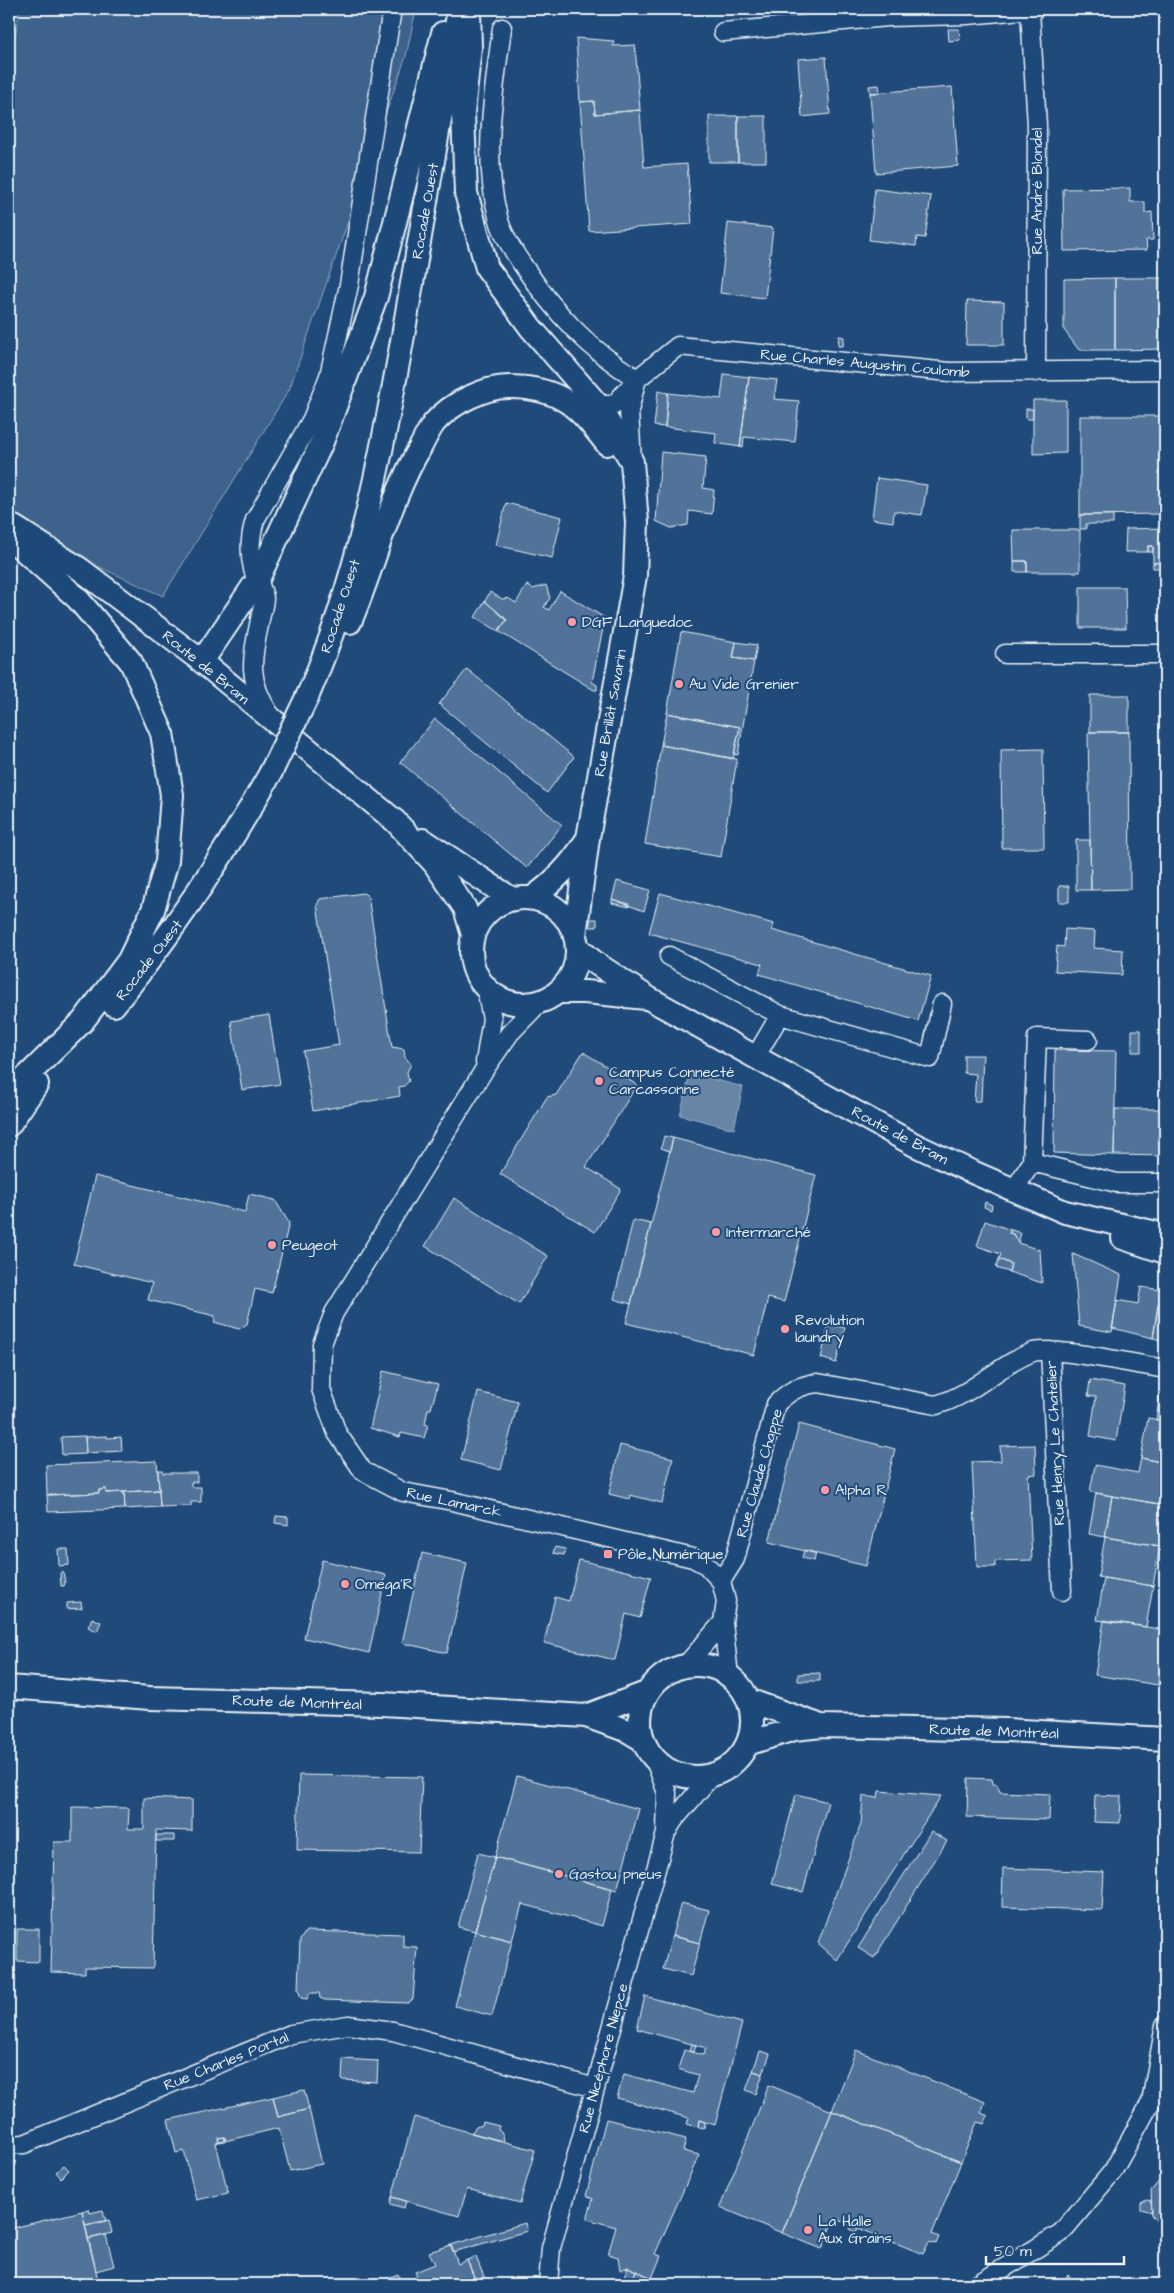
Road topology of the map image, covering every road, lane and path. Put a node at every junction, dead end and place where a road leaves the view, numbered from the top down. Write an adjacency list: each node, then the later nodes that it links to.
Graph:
1 (392, 9): 17 (street)
2 (451, 9): 17 (main road)
3 (459, 9): 18 (main road, Rocade Ouest)
4 (468, 9): 12 (main road)
5 (1032, 10): 6 (street); 10 (street, Rue André Blondel)
6 (888, 13): 8 (street)
7 (502, 28): 11 (street)
8 (723, 32)
9 (1165, 370): 10 (street, Rue Charles Augustin Coulomb)
10 (1036, 372): 11 (street, Rue Charles Augustin Coulomb)
11 (637, 380): 12 (street, Rue Charles Augustin Coulomb); 13 (street)
12 (598, 405): 13 (main road)
13 (632, 462): 14 (main road, Rue Brillât Savarin)
14 (635, 498): 18 (main road); 24 (main road, Rue Brillât Savarin)
15 (9, 524): 21 (main road, Route de Bram)
16 (9, 537): 38 (main road)
17 (258, 579): 21 (main road); 22 (street)
18 (328, 648): 37 (main road, Rocade Ouest, bridge)
19 (1004, 654): 20 (street)
20 (1165, 654)
21 (200, 660): 22 (main road, Route de Bram)
22 (278, 726): 23 (main road, Route de Bram)
23 (395, 821): 25 (main road, Route de Bram); 26 (main road, Route de Bram)
24 (588, 838): 25 (main road, Rue Brillât Savarin); 27 (main road, Rue Brillât Savarin)
25 (522, 899): 26 (main road, Route de Bram); 27 (main road, Route de Bram)
26 (473, 935): 29 (main road, Route de Bram)
27 (576, 941): 30 (main road); 31 (main road, Route de Bram)
28 (669, 956): 33 (street)
29 (486, 988): 30 (main road, Route de Bram); 36 (street, Rue Lamarck)
30 (549, 997): 31 (main road, Route de Bram); 36 (street, Rue Lamarck)
31 (650, 999): 35 (main road, Route de Bram)
32 (942, 1004): 33 (street)
33 (780, 1014): 35 (street)
34 (1088, 1040): 41 (street)
35 (756, 1056): 43 (main road, Route de Bram)
36 (484, 1070): 47 (street, Rue Lamarck)
37 (37, 1084): 39 (main road, Rocade Ouest); 40 (main road)
38 (9, 1094)
39 (9, 1109)
40 (9, 1125)
41 (1032, 1162): 42 (street); 43 (street)
42 (1165, 1183)
43 (1014, 1190): 44 (main road, Route de Bram)
44 (1164, 1239)
45 (1050, 1351): 46 (street, Rue Henry Le Chatelier); 47 (street, Rue Claude Chappe); 48 (street, Rue Henry Le Chatelier)
46 (1165, 1369)
47 (721, 1581): 49 (street)
48 (1062, 1591)
49 (723, 1622): 50 (street); 51 (street)
50 (686, 1666): 51 (main road); 53 (main road)
51 (729, 1676): 54 (main road)
52 (9, 1687): 55 (main road, Route de Montréal)
53 (646, 1693): 55 (main road, Route de Montréal); 58 (main road)
54 (748, 1700): 56 (main road, Route de Montréal); 59 (main road)
55 (586, 1716): 58 (main road, Route de Montréal)
56 (822, 1726): 57 (main road, Route de Montréal); 59 (main road, Route de Montréal)
57 (1160, 1737)
58 (643, 1740): 60 (main road)
59 (747, 1744): 61 (main road)
60 (656, 1760): 61 (main road); 62 (street, Rue Nicéphore Niepce)
61 (712, 1774): 62 (street, Rue Nicéphore Niepce)
62 (666, 1833): 64 (street, Rue Nicéphore Niepce)
63 (1165, 2025): 67 (street)
64 (595, 2088): 65 (street, Rue Charles Portal); 66 (street, Rue Nicéphore Niepce)
65 (9, 2145)
66 (548, 2284)
67 (978, 2284)

